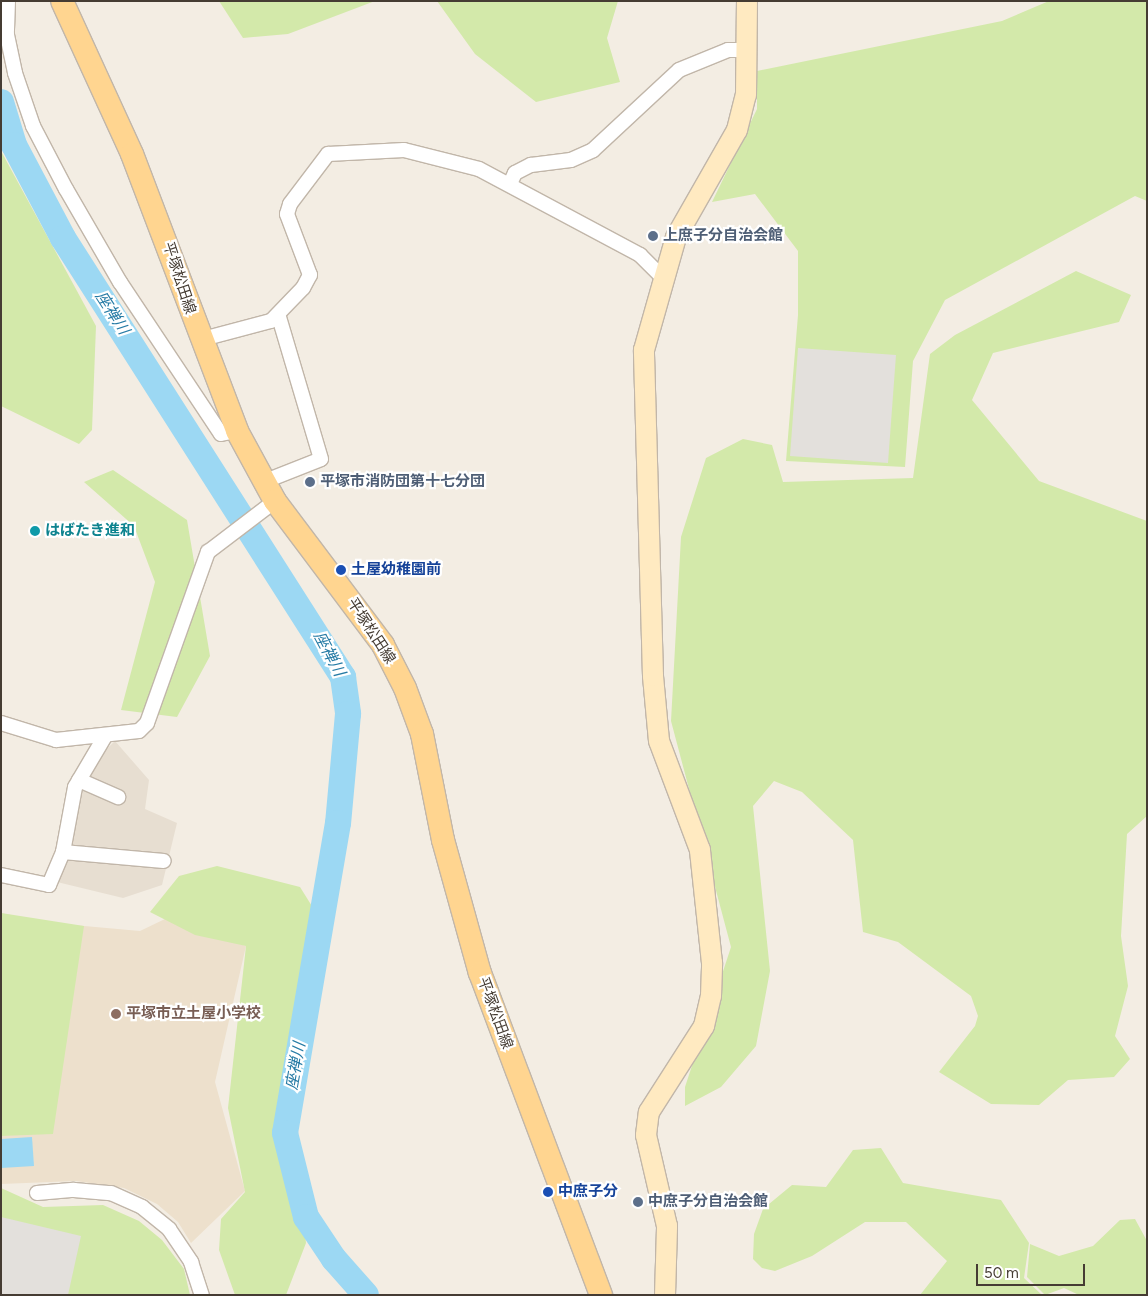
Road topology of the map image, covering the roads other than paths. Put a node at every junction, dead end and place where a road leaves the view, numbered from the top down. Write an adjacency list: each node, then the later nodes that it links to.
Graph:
1 (8, 1): 9 (street)
2 (62, 1): 8 (main road, 平塚松田線)
3 (746, 1): 4 (street)
4 (746, 50): 5 (street); 6 (street)
5 (510, 184): 6 (street); 7 (street)
6 (662, 277): 21 (street)
7 (279, 317): 8 (street); 10 (street)
8 (199, 340): 9 (main road, 平塚松田線)
9 (237, 431): 10 (main road, 平塚松田線)
10 (269, 492): 12 (street); 20 (main road, 平塚松田線)
11 (1, 723): 12 (street)
12 (104, 738): 13 (street)
13 (79, 780): 14 (street); 15 (street)
14 (118, 797)
15 (63, 852): 16 (street); 17 (street)
16 (164, 861)
17 (1, 875)
18 (37, 1193): 19 (street)
19 (202, 1295)
20 (601, 1295)
21 (665, 1295)

